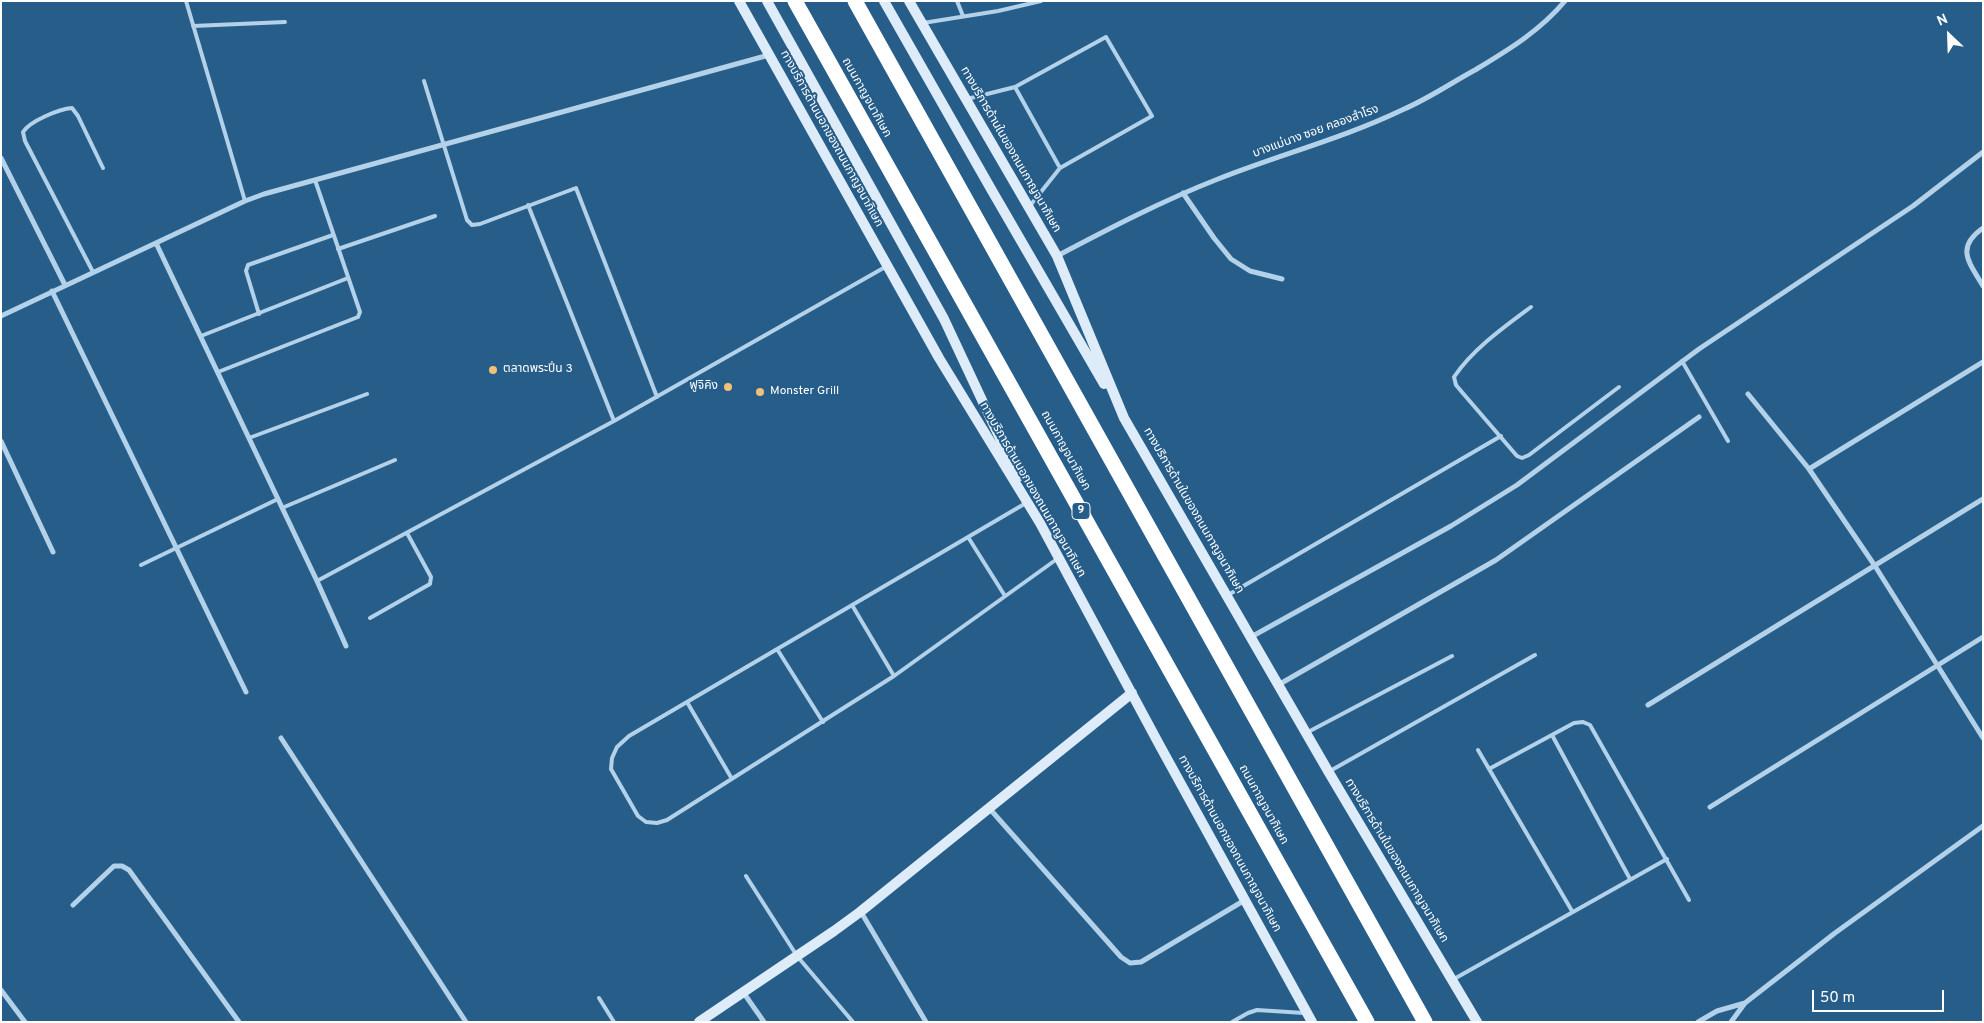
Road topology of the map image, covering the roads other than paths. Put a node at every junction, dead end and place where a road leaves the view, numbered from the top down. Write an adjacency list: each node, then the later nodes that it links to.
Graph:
1 (186, 1): 14 (lane)
2 (739, 1): 15 (main road, ทางบริการด้านนอกของถนนกาญจนาภิเษก)
3 (767, 1): 66 (main road)
4 (795, 1): 128 (highway, ถนนกาญจนาภิเษก / 9)
5 (855, 1): 129 (highway)
6 (884, 1): 54 (main road)
7 (909, 1): 13 (main road, ทางบริการด้านในของถนนกาญจนาภิเษก)
8 (957, 1): 11 (lane)
9 (1041, 1): 11 (lane)
10 (1565, 1): 25 (street, บางแม่นาง ซอย คลองสำโรง)
11 (963, 16): 13 (lane)
12 (285, 22): 14 (lane)
13 (921, 24): 18 (main road, ทางบริการด้านในของถนนกาญจนาภิเษก)
14 (193, 26): 26 (lane)
15 (770, 55): 19 (street); 35 (main road, ทางบริการด้านนอกของถนนกาญจนาภิเษก)
16 (424, 81): 19 (lane)
17 (1014, 87): 18 (lane); 23 (lane); 23 (lane)
18 (965, 100): 28 (main road, ทางบริการด้านในของถนนกาญจนาภิเษก)
19 (442, 145): 24 (street); 27 (lane)
20 (1983, 152): 46 (street)
21 (1, 158): 39 (street)
22 (103, 168): 36 (lane)
23 (1060, 168): 28 (lane)
24 (315, 180): 26 (street); 31 (lane)
25 (1183, 193): 34 (street, บางแม่นาง ซอย คลองสำโรง); 38 (street)
26 (244, 201): 32 (street)
27 (528, 205): 52 (lane); 55 (lane)
28 (1029, 208): 34 (main road, ทางบริการด้านในของถนนกาญจนาภิเษก)
29 (435, 216): 33 (lane)
30 (1983, 228): 40 (street)
31 (333, 234): 33 (lane); 43 (lane)
32 (156, 243): 36 (street); 45 (street)
33 (338, 249): 37 (lane)
34 (1057, 256): 54 (main road, ทางบริการด้านในของถนนกาญจนาภิเษก)
35 (887, 266): 52 (lane); 64 (main road, ทางบริการด้านนอกของถนนกาญจนาภิเษก)
36 (93, 272): 39 (street)
37 (348, 278): 43 (lane); 48 (lane)
38 (1282, 279)
39 (65, 285): 41 (street)
40 (1983, 286)
41 (52, 291): 44 (street); 69 (street)
42 (1531, 307): 56 (lane)
43 (259, 314): 45 (lane)
44 (1, 316)
45 (202, 336): 48 (street)
46 (1682, 361): 59 (lane); 79 (street)
47 (1983, 362): 61 (street)
48 (218, 372): 57 (street)
49 (1619, 387): 56 (lane)
50 (367, 394): 57 (lane)
51 (1748, 394): 61 (street)
52 (657, 397): 55 (lane)
53 (1699, 417): 87 (street)
54 (1124, 418): 75 (main road, ทางบริการด้านในของถนนกาญจนาภิเษก)
55 (614, 421): 67 (lane)
56 (1501, 436): 75 (lane)
57 (249, 438): 63 (street)
58 (1, 440): 70 (street)
59 (1728, 441)
60 (395, 460): 65 (lane)
61 (1808, 470): 73 (street)
62 (1983, 499): 73 (street)
63 (278, 500): 65 (street); 69 (lane)
64 (1028, 502): 66 (main road, ทางบริการด้านนอกของถนนกาญจนาภิเษก); 68 (lane)
65 (282, 508): 74 (street)
66 (1040, 523): 71 (main road, ทางบริการด้านนอกของถนนกาญจนาภิเษก)
67 (407, 533): 74 (lane); 78 (lane)
68 (968, 537): 76 (lane); 77 (lane)
69 (175, 548): 72 (lane); 88 (street)
70 (53, 552)
71 (1059, 558): 76 (lane); 89 (main road, ทางบริการด้านนอกของถนนกาญจนาภิเษก)
72 (141, 565)
73 (1875, 566): 85 (street); 91 (street)
74 (317, 582): 81 (street)
75 (1228, 595): 79 (main road, ทางบริการด้านในของถนนกาญจนาภิเษก)
76 (1005, 596): 86 (lane)
77 (852, 605): 82 (lane); 86 (lane)
78 (370, 618)
79 (1251, 637): 87 (main road, ทางบริการด้านในของถนนกาญจนาภิเษก)
80 (1983, 637): 85 (street)
81 (346, 646)
82 (777, 650): 90 (lane); 92 (lane)
83 (1535, 655): 99 (lane)
84 (1452, 656): 93 (lane)
85 (1937, 666): 96 (street); 101 (street)
86 (894, 676): 92 (lane)
87 (1278, 685): 93 (main road, ทางบริการด้านในของถนนกาญจนาภิเษก)
88 (246, 692)
89 (1132, 693): 102 (main road); 107 (main road, ทางบริการด้านนอกของถนนกาญจนาภิเษก)
90 (687, 702): 100 (lane); 100 (lane)
91 (1648, 705)
92 (822, 722): 100 (lane)
93 (1306, 733): 99 (main road, ทางบริการด้านในของถนนกาญจนาภิเษก)
94 (1552, 735): 98 (lane); 104 (lane); 106 (lane)
95 (281, 738): 121 (street)
96 (1983, 738)
97 (1478, 750): 98 (lane)
98 (1488, 769): 110 (lane)
99 (1328, 771): 113 (main road, ทางบริการด้านในของถนนกาญจนาภิเษก)
100 (732, 779)
101 (1710, 807)
102 (989, 808): 107 (street); 111 (main road)
103 (1983, 826): 117 (street)
104 (1667, 859): 106 (lane); 108 (lane)
105 (746, 876): 112 (lane)
106 (1630, 879): 110 (lane)
107 (1246, 899): 118 (main road, ทางบริการด้านนอกของถนนกาญจนาภิเษก)
108 (1689, 900)
109 (73, 905): 120 (street)
110 (1572, 911): 113 (lane)
111 (860, 912): 112 (main road); 126 (street)
112 (797, 956): 115 (main road); 125 (lane)
113 (1452, 980): 130 (main road, ทางบริการด้านในของถนนกาญจนาภิเษก)
114 (1, 990): 119 (street)
115 (743, 992): 123 (main road); 124 (street)
116 (599, 998): 122 (lane)
117 (1745, 1003): 131 (street); 132 (street)
118 (1310, 1017): 127 (lane)
119 (25, 1022)
120 (239, 1022)
121 (466, 1022)
122 (614, 1022)
123 (699, 1022)
124 (764, 1022)
125 (852, 1022)
126 (926, 1022)
127 (1232, 1022)
128 (1367, 1022)
129 (1425, 1022)
130 (1477, 1022)
131 (1698, 1022)
132 (1731, 1022)

